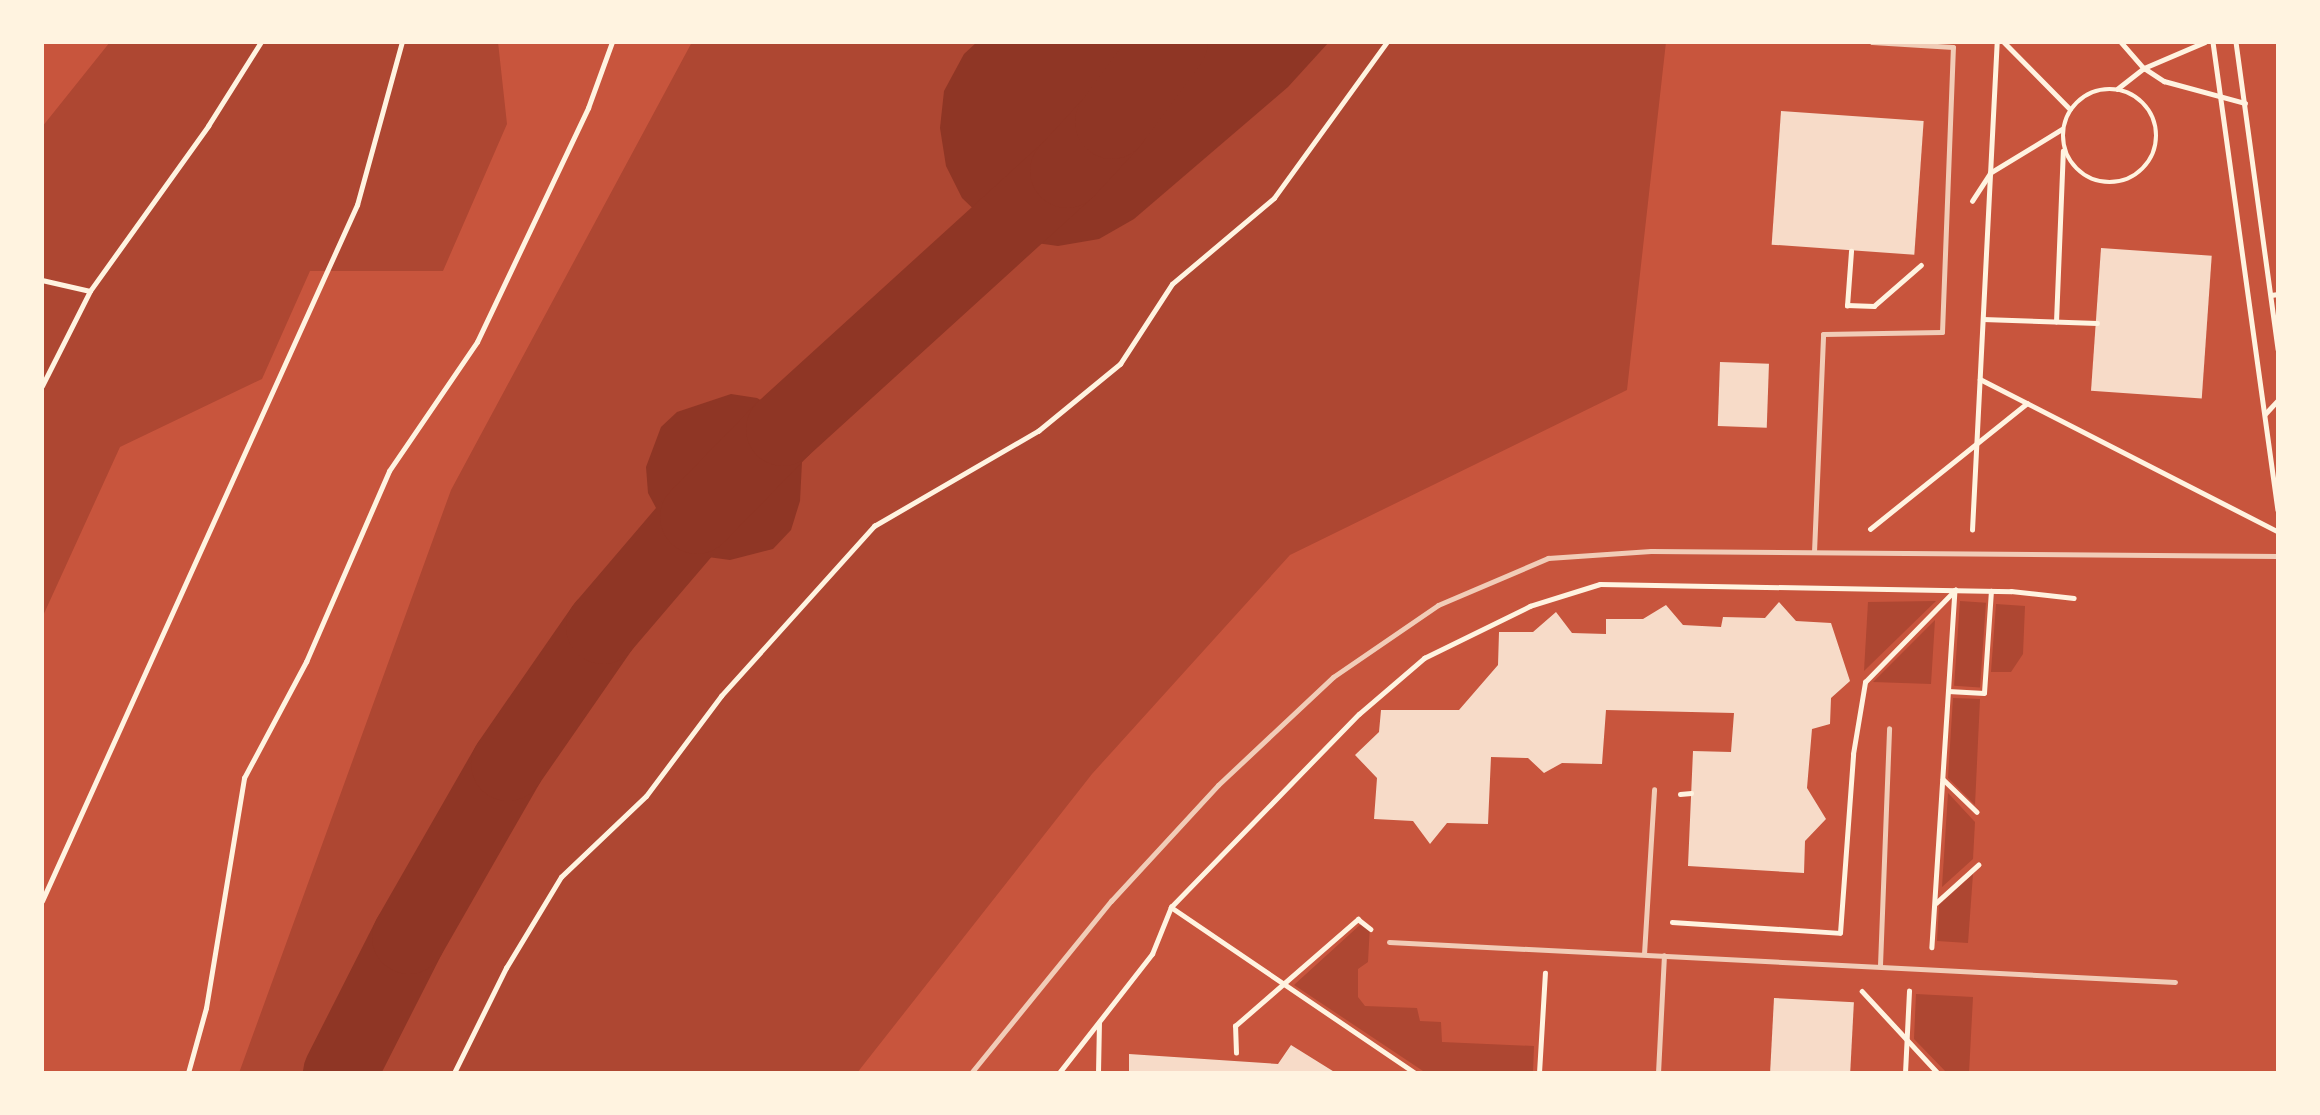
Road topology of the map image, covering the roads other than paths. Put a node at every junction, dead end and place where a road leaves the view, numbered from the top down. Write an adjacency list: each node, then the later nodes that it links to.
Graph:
1 (1872, 42): 2 (lane)
2 (1814, 552): 3 (lane); 11 (lane)
3 (2278, 556)
4 (1889, 728): 9 (lane)
5 (1654, 789): 7 (lane)
6 (1389, 942): 7 (lane)
7 (1644, 954): 8 (lane)
8 (1664, 955): 9 (lane); 12 (lane)
9 (1880, 965): 10 (lane)
10 (2175, 982)
11 (971, 1073)
12 (1658, 1073)

